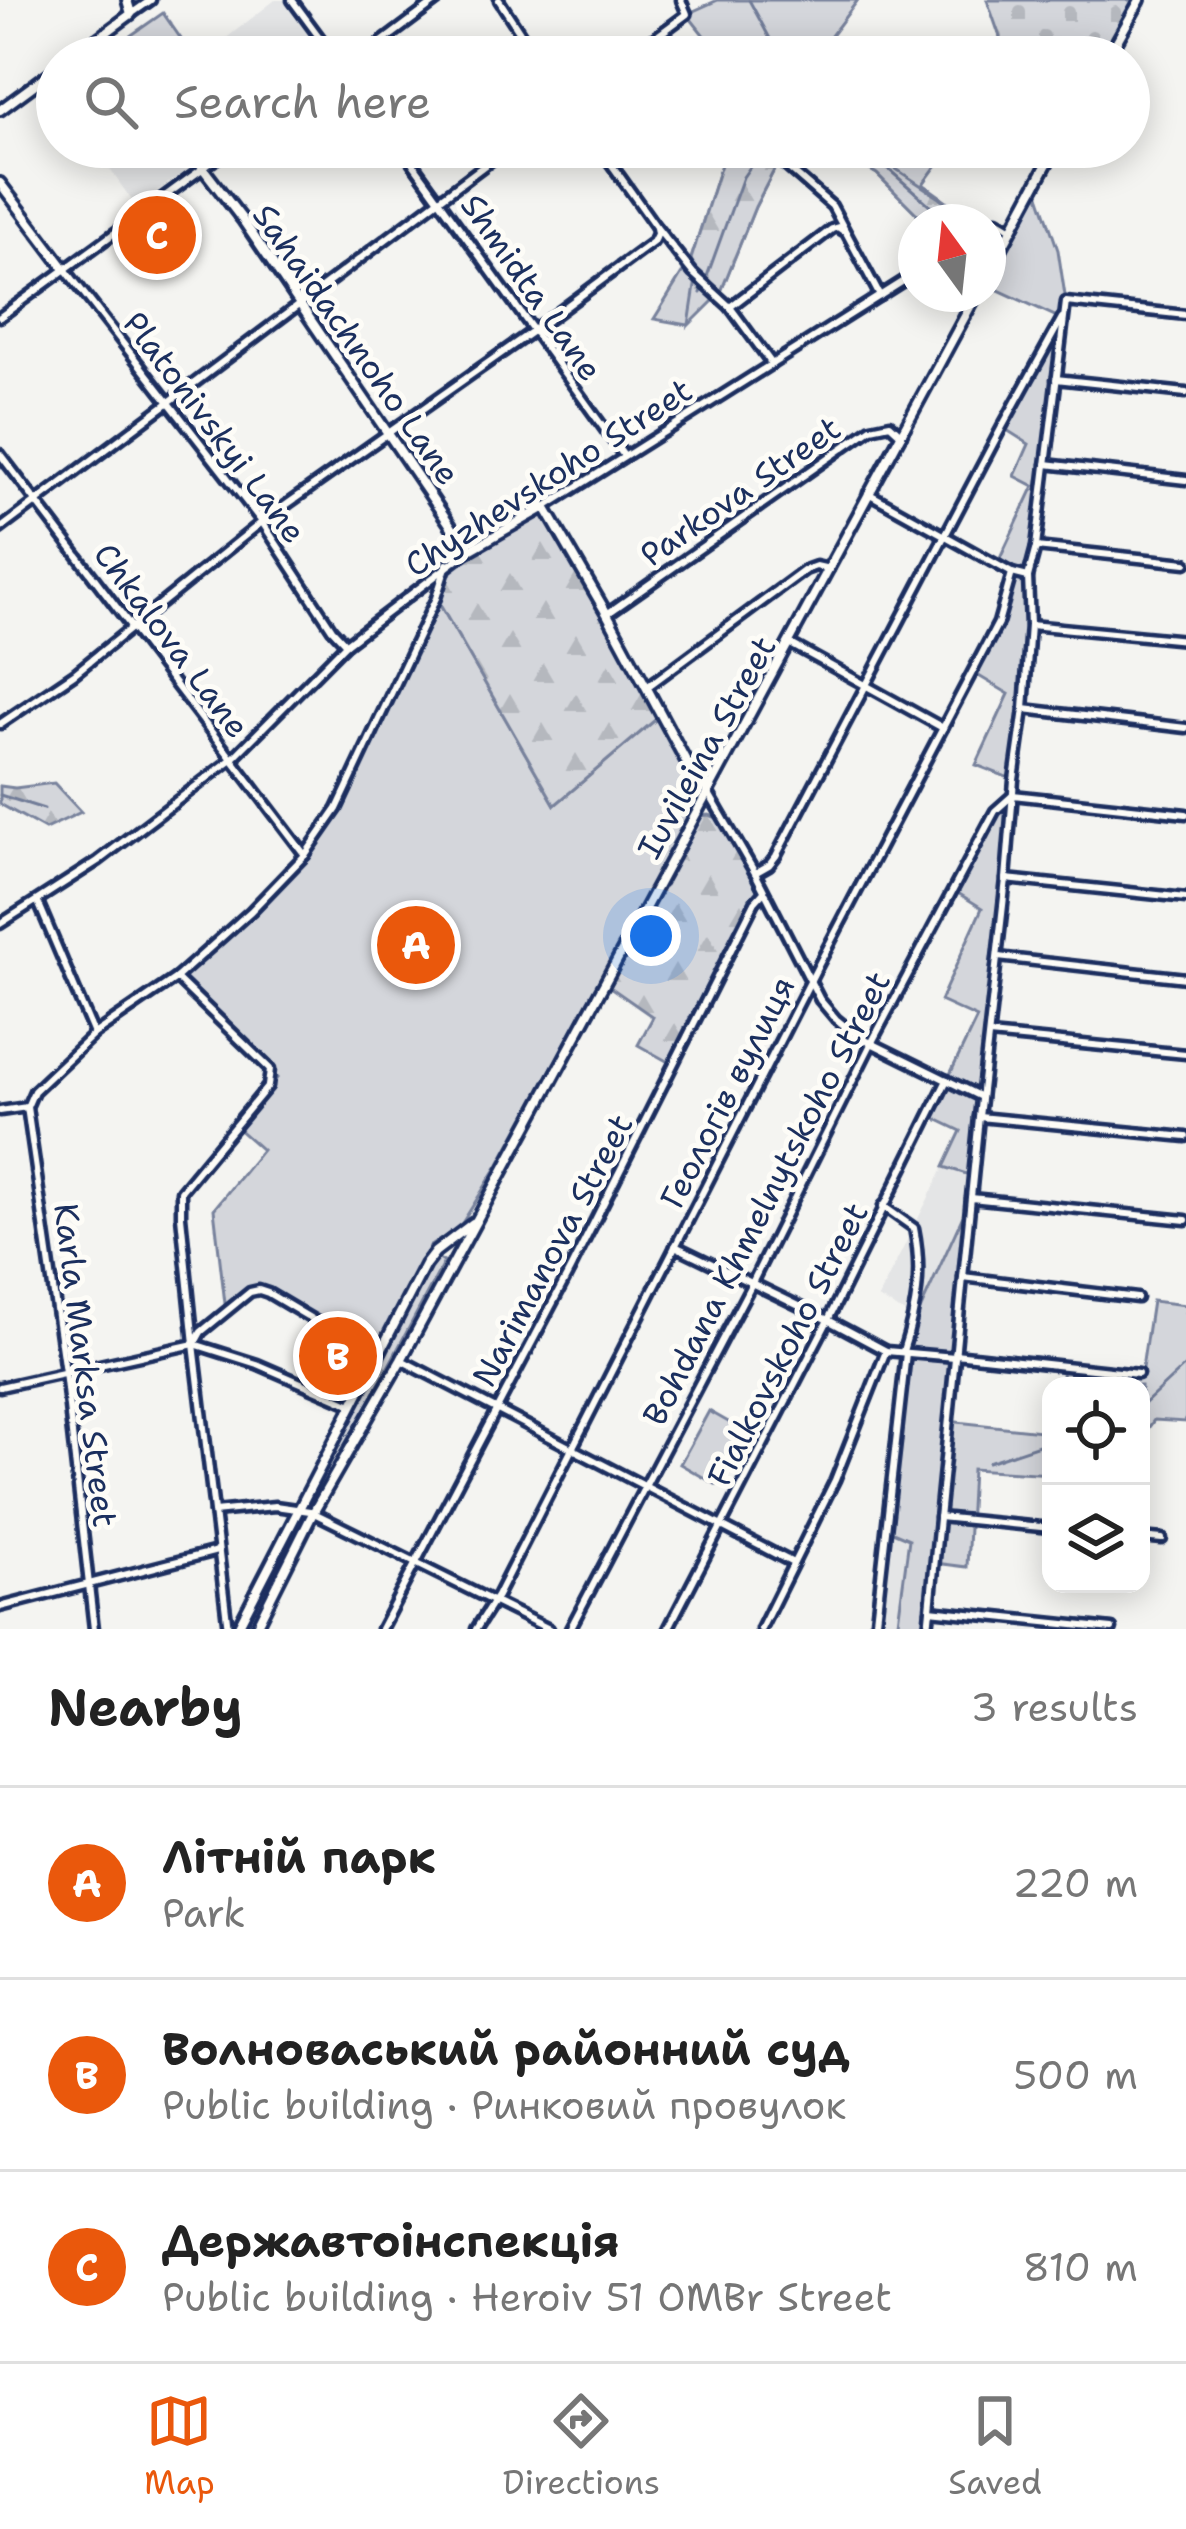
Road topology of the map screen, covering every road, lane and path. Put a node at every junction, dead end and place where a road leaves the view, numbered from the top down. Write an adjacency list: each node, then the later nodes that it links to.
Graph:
1 (127, 0): 8 (street)
2 (151, 0): 8 (street)
3 (292, 0): 10 (street)
4 (437, 0): 11 (street)
5 (499, 0): 12 (street)
6 (681, 0): 13 (street)
7 (1140, 0): 14 (street)
8 (131, 14): 9 (street)
9 (101, 36)
10 (319, 36)
11 (390, 36)
12 (522, 36)
13 (657, 36)
14 (1120, 36)
15 (36, 83): 16 (street)
16 (0, 110)
17 (201, 168): 31 (street)
18 (203, 168): 34 (street, Sahaidachnoho Lane)
19 (417, 168): 25 (street, Shmidta Lane)
20 (481, 168): 25 (street)
21 (614, 168): 27 (street)
22 (788, 168): 29 (street)
23 (1045, 168): 28 (street)
24 (0, 183): 31 (street, Platonivskyi Lane)
25 (440, 199): 34 (street); 40 (street, Shmidta Lane)
26 (1006, 225): 28 (street)
27 (656, 227): 35 (street); 40 (street)
28 (1012, 229): 30 (street)
29 (845, 232): 33 (street); 35 (street)
30 (1006, 240)
31 (64, 269): 39 (street); 44 (street, Platonivskyi Lane)
32 (898, 284): 33 (street, Chyzhevskoho Street)
33 (880, 296): 41 (street, Chyzhevskoho Street)
34 (298, 302): 44 (street); 45 (street, Sahaidachnoho Lane)
35 (730, 307): 41 (street)
36 (967, 312): 46 (street, Iuvileina Street)
37 (1064, 315): 38 (street); 42 (street); 56 (street)
38 (1186, 315)
39 (0, 317)
40 (533, 332): 45 (street); 48 (street, Shmidta Lane)
41 (772, 364): 48 (street, Chyzhevskoho Street)
42 (1056, 380): 43 (street); 49 (street)
43 (1186, 393)
44 (169, 402): 52 (street); 54 (street, Platonivskyi Lane)
45 (388, 434): 54 (street); 58 (street, Sahaidachnoho Lane)
46 (902, 435): 51 (street, Iuvileina Street); 64 (street, Parkova Street)
47 (0, 454): 52 (street, Chkalova Lane)
48 (624, 456): 53 (street, Chyzhevskoho Street)
49 (1046, 464): 50 (street); 57 (street)
50 (1186, 480)
51 (868, 494): 56 (street); 61 (street, Iuvileina Street)
52 (36, 500): 55 (street); 66 (street, Chkalova Lane)
53 (545, 507): 58 (street, Chyzhevskoho Street); 64 (street)
54 (262, 522): 66 (street); 69 (street, Platonivskyi Lane)
55 (0, 529)
56 (945, 536): 62 (street); 70 (street)
57 (1036, 548): 59 (street); 63 (street)
58 (468, 550): 60 (street, Chyzhevskoho Street)
59 (1186, 563)
60 (447, 564): 69 (street, Chyzhevskoho Street); 80 (street)
61 (829, 569): 68 (street, Iuvileina Street); 71 (street)
62 (1012, 573): 63 (street); 74 (street, Геологів вулиця)
63 (1028, 577): 65 (street)
64 (608, 614): 71 (street)
65 (1030, 625): 67 (street); 72 (street)
66 (131, 626): 73 (street); 76 (street, Chkalova Lane)
67 (1186, 640)
68 (789, 643): 70 (street); 77 (street, Iuvileina Street)
69 (346, 644): 76 (street, Chyzhevskoho Street)
70 (864, 686): 74 (street); 81 (street)
71 (647, 687): 77 (street)
72 (1024, 710): 75 (street); 78 (street)
73 (2, 720)
74 (943, 728): 90 (street, Геологів вулиця)
75 (1186, 728)
76 (232, 759): 80 (street, Chkalova Lane); 85 (street, Chyzhevskoho Street)
77 (708, 792): 81 (street); 104 (street, Iuvileina Street)
78 (1013, 795): 79 (street); 82 (street); 93 (street, Bohdana Khmelnytskoho Street)
79 (1186, 814)
80 (305, 855): 88 (street)
81 (755, 873): 83 (street)
82 (1006, 879): 84 (street); 87 (street)
83 (764, 892): 90 (street); 122 (street, Narimanova Street)
84 (1186, 898)
85 (38, 902): 86 (street, Chyzhevskoho Street); 91 (street)
86 (0, 924)
87 (998, 957): 89 (street); 92 (street)
88 (176, 978): 91 (street); 112 (street)
89 (1186, 978)
90 (811, 983): 93 (street); 105 (street, Геологів вулиця)
91 (94, 1034): 97 (street)
92 (988, 1035): 94 (street); 96 (street)
93 (872, 1042): 95 (street); 109 (street, Bohdana Khmelnytskoho Street)
94 (1186, 1054)
95 (947, 1080): 96 (street); 102 (street, Fialkovskoho Street)
96 (981, 1097): 99 (street)
97 (27, 1107): 98 (street); 118 (street, Karla Marksa Street)
98 (0, 1111)
99 (979, 1117): 100 (street); 101 (street)
100 (1186, 1137)
101 (971, 1198): 103 (street); 108 (street)
102 (883, 1206): 111 (street, Fialkovskoho Street); 115 (street)
103 (1186, 1220)
104 (474, 1222): 106 (street); 107 (street, Iuvileina Street)
105 (675, 1246): 109 (street); 123 (street, Геологів вулиця)
106 (435, 1252): 107 (street); 113 (street)
107 (451, 1267): 117 (street, Iuvileina Street)
108 (963, 1277): 110 (street); 116 (street)
109 (752, 1282): 111 (street); 124 (street, Bohdana Khmelnytskoho Street)
110 (1137, 1298)
111 (827, 1320): 114 (street); 129 (street, Fialkovskoho Street)
112 (194, 1344): 113 (street); 118 (street); 121 (street); 126 (street)
113 (381, 1351): 121 (street)
114 (886, 1351): 115 (street); 135 (street)
115 (904, 1352): 116 (street); 150 (street)
116 (955, 1355): 119 (street); 128 (street)
117 (401, 1360): 122 (street); 127 (street, Iuvileina Street)
118 (65, 1372): 120 (street); 136 (street, Karla Marksa Street)
119 (1138, 1374)
120 (0, 1387)
121 (352, 1405): 125 (street)
122 (495, 1410): 123 (street); 134 (street, Narimanova Street)
123 (571, 1447): 124 (street); 137 (street, Геологів вулиця)
124 (644, 1485): 129 (street); 147 (street, Bohdana Khmelnytskoho Street)
125 (298, 1508): 126 (street); 127 (street); 142 (street)
126 (214, 1512): 133 (street)
127 (313, 1513): 134 (street); 143 (street, Iuvileina Street)
128 (940, 1517): 130 (street); 139 (street)
129 (722, 1526): 135 (street); 148 (street, Fialkovskoho Street)
130 (1042, 1527)
131 (1150, 1538): 132 (street)
132 (1162, 1539)
133 (217, 1551): 136 (street); 141 (street)
134 (416, 1562): 137 (street); 144 (street, Narimanova Street)
135 (793, 1563): 149 (street)
136 (88, 1584): 138 (street); 140 (street, Karla Marksa Street)
137 (493, 1600): 145 (street, Геологів вулиця); 146 (street)
138 (0, 1607)
139 (930, 1610): 151 (street); 152 (street)
140 (94, 1629)
141 (228, 1629)
142 (237, 1629)
143 (255, 1629)
144 (380, 1629)
145 (476, 1629)
146 (549, 1629)
147 (570, 1629)
148 (668, 1629)
149 (761, 1629)
150 (875, 1629)
151 (928, 1629)
152 (1112, 1629)

